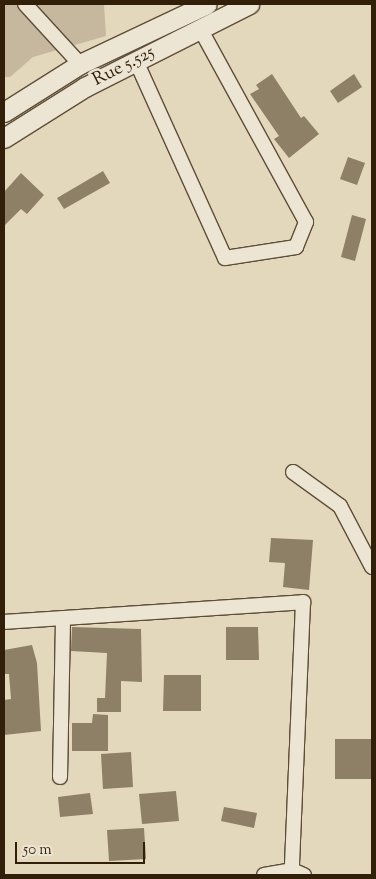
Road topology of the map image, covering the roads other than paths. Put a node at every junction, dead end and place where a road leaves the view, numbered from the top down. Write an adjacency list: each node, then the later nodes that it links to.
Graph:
1 (25, 4): 6 (street)
2 (207, 4): 6 (street, Rue 5.525)
3 (249, 4): 4 (street, Rue 5.525)
4 (200, 28): 5 (street, Rue 5.525); 5 (street)
5 (136, 61): 8 (street, Rue 5.525)
6 (80, 64): 7 (street, Rue 5.525)
7 (4, 112)
8 (4, 138)
9 (293, 472): 10 (street)
10 (372, 567)
11 (63, 618): 12 (street); 13 (street); 14 (street)
12 (4, 622)
13 (60, 777)
14 (298, 872): 15 (street)
15 (264, 875)

